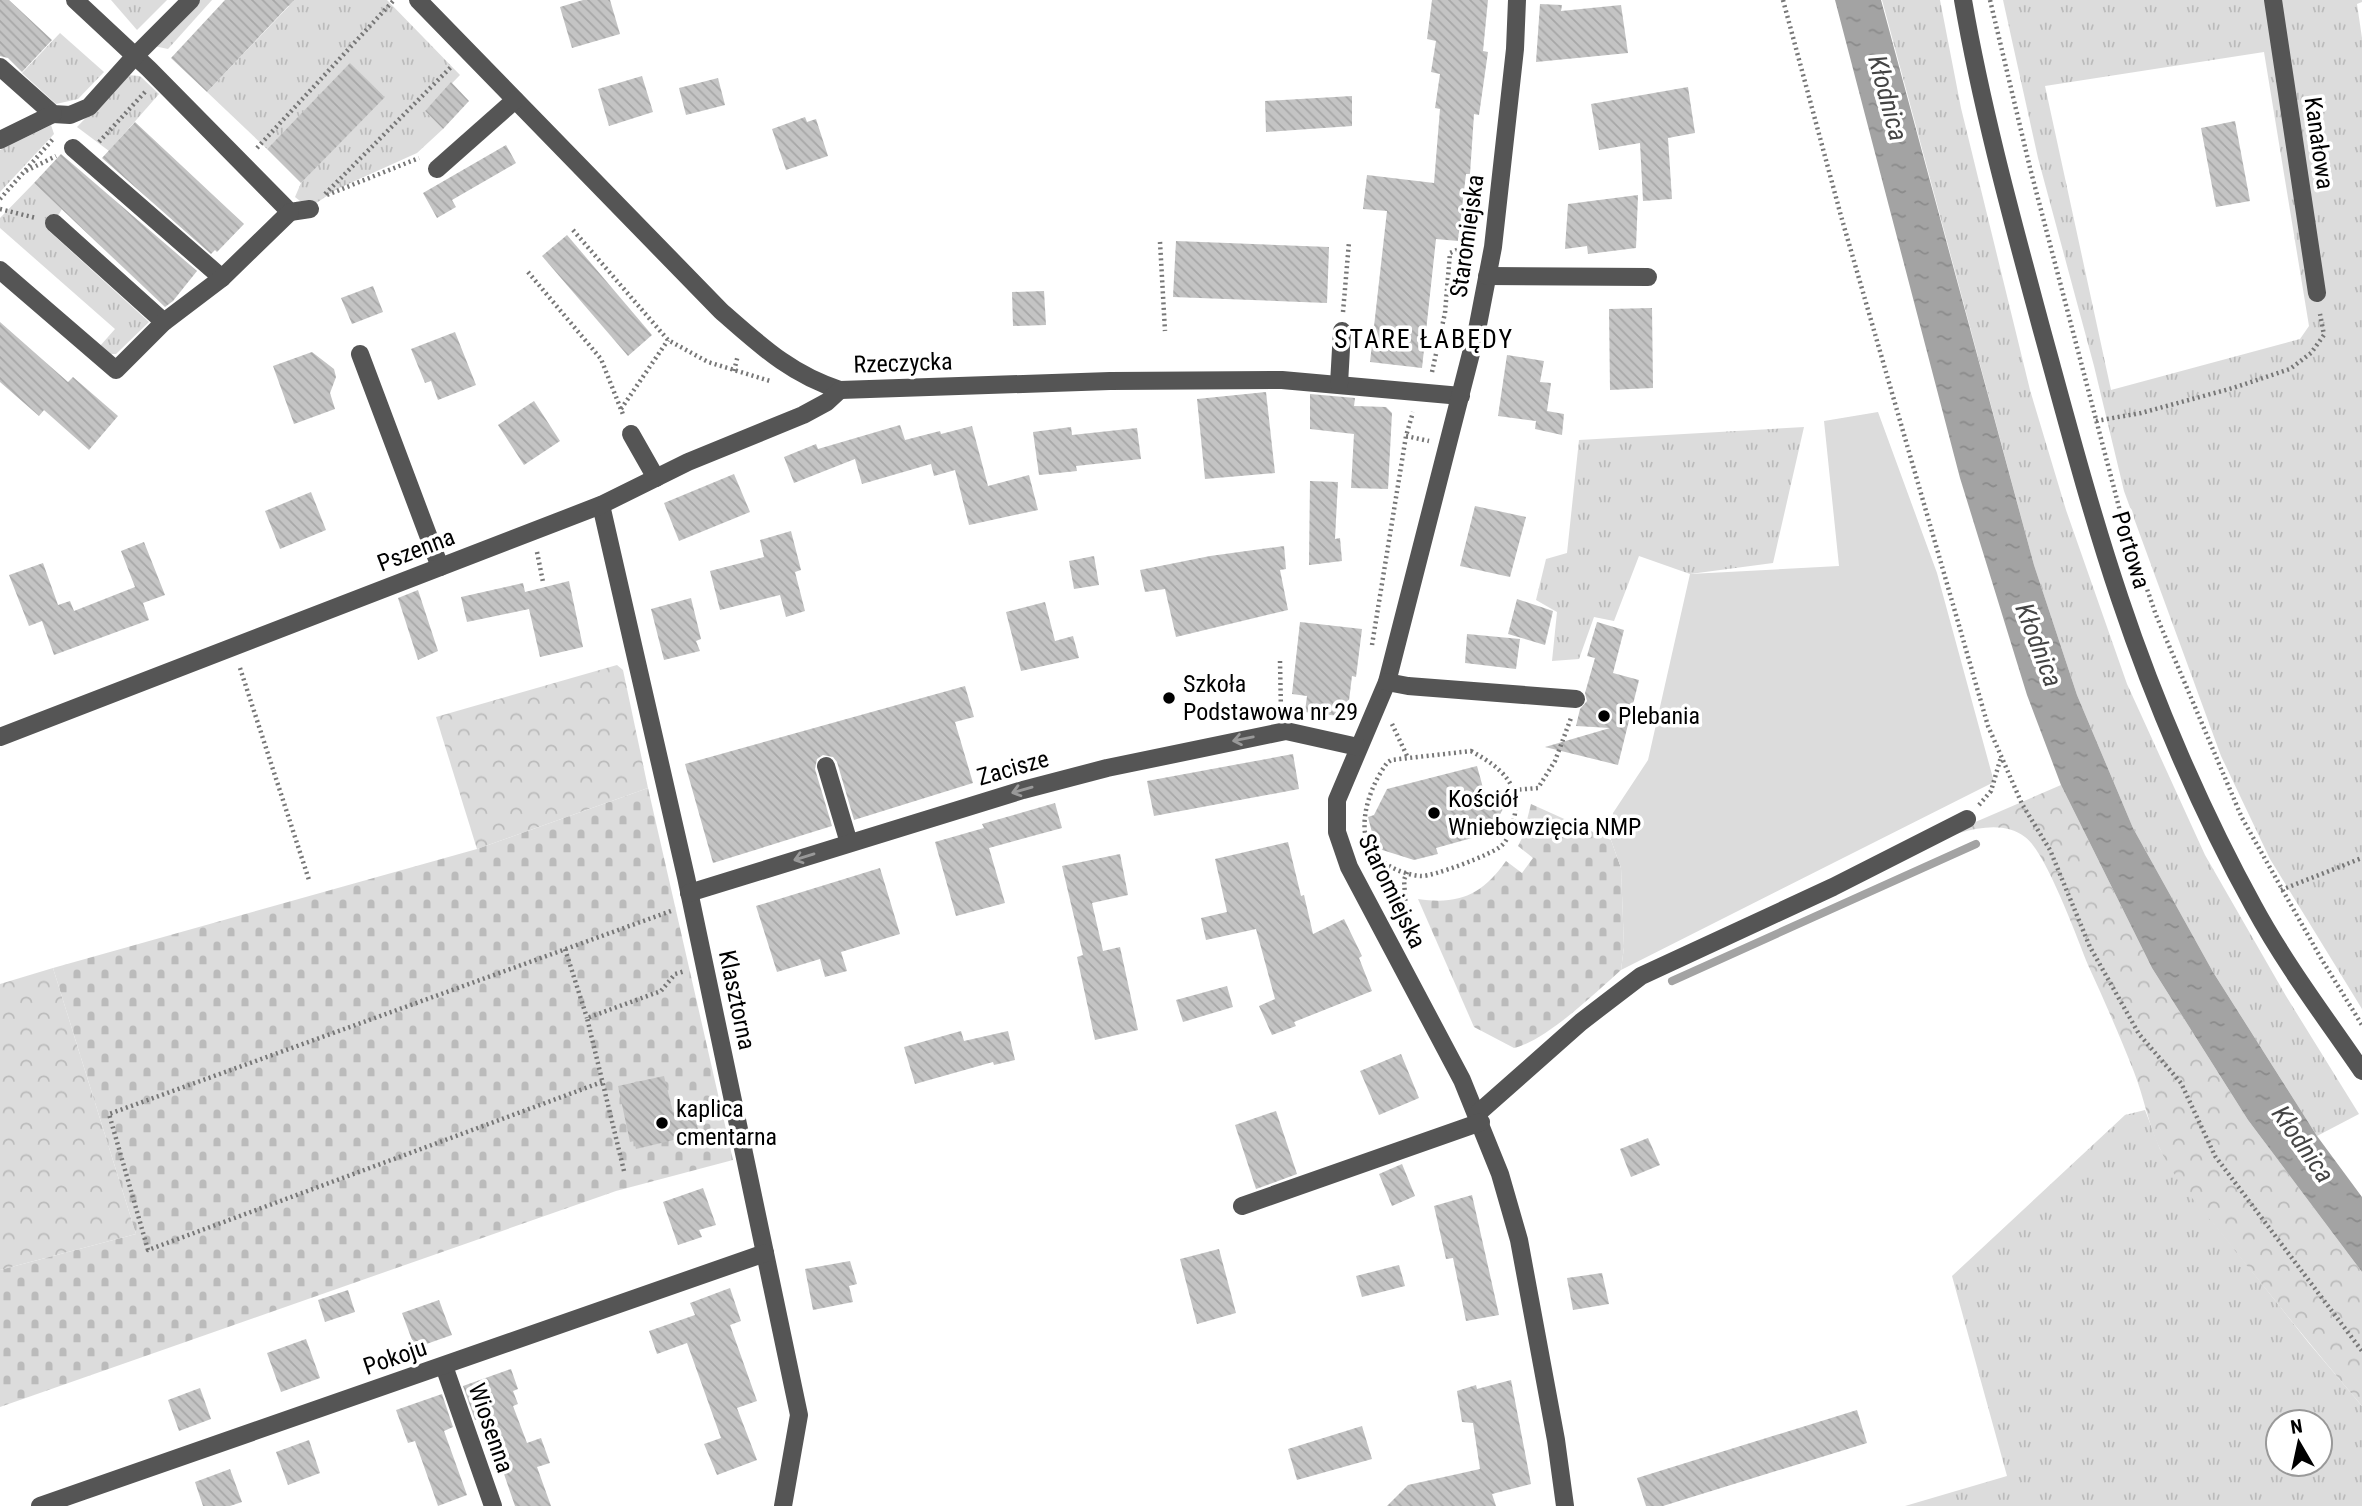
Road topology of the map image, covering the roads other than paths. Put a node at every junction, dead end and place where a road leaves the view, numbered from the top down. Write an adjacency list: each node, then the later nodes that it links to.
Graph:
1 (75, 0): 7 (street)
2 (191, 0): 7 (street)
3 (1517, 0): 18 (street, Staromiejska)
4 (1963, 0): 40 (street, Portowa)
5 (2273, 0): 21 (street, Kanałowa)
6 (428, 3): 9 (street, Rzeczycka)
7 (134, 57): 10 (street); 15 (street)
8 (0, 67): 10 (street)
9 (515, 100): 13 (street); 26 (street, Rzeczycka)
10 (53, 114): 11 (street)
11 (0, 140)
12 (78, 153): 20 (street)
13 (430, 162)
14 (310, 209): 15 (street)
15 (290, 212): 20 (street)
16 (54, 223): 22 (street)
17 (0, 270): 22 (street)
18 (1487, 276): 19 (street); 27 (street, Staromiejska)
19 (1648, 277)
20 (222, 278): 22 (street)
21 (2317, 293)
22 (164, 323)
23 (1342, 331): 25 (street)
24 (360, 354): 31 (street)
25 (1339, 384): 26 (street, Rzeczycka); 27 (street, Rzeczycka)
26 (840, 390): 29 (street, Pszenna)
27 (1461, 396): 32 (street, Staromiejska)
28 (631, 434): 29 (street)
29 (656, 478): 30 (street, Pszenna)
30 (601, 505): 31 (street, Pszenna); 39 (street, Klasztorna)
31 (440, 567): 34 (street, Pszenna)
32 (1387, 682): 33 (street); 35 (street, Staromiejska)
33 (1576, 699)
34 (0, 737)
35 (1358, 747): 38 (street, Zacisze, one-way to 38); 41 (street, Staromiejska)
36 (826, 766): 38 (street)
37 (1967, 819): 41 (street)
38 (849, 843): 39 (street, Zacisze, one-way to 39)
39 (685, 902): 43 (street, Klasztorna)
40 (2362, 1072)
41 (1479, 1118): 42 (street); 48 (street, Staromiejska)
42 (1242, 1206)
43 (765, 1253): 44 (street, Pokoju); 47 (street, Klasztorna)
44 (443, 1366): 45 (street, Pokoju); 46 (street, Wiosenna)
45 (40, 1506)
46 (492, 1506)
47 (783, 1506)
48 (1565, 1506)

